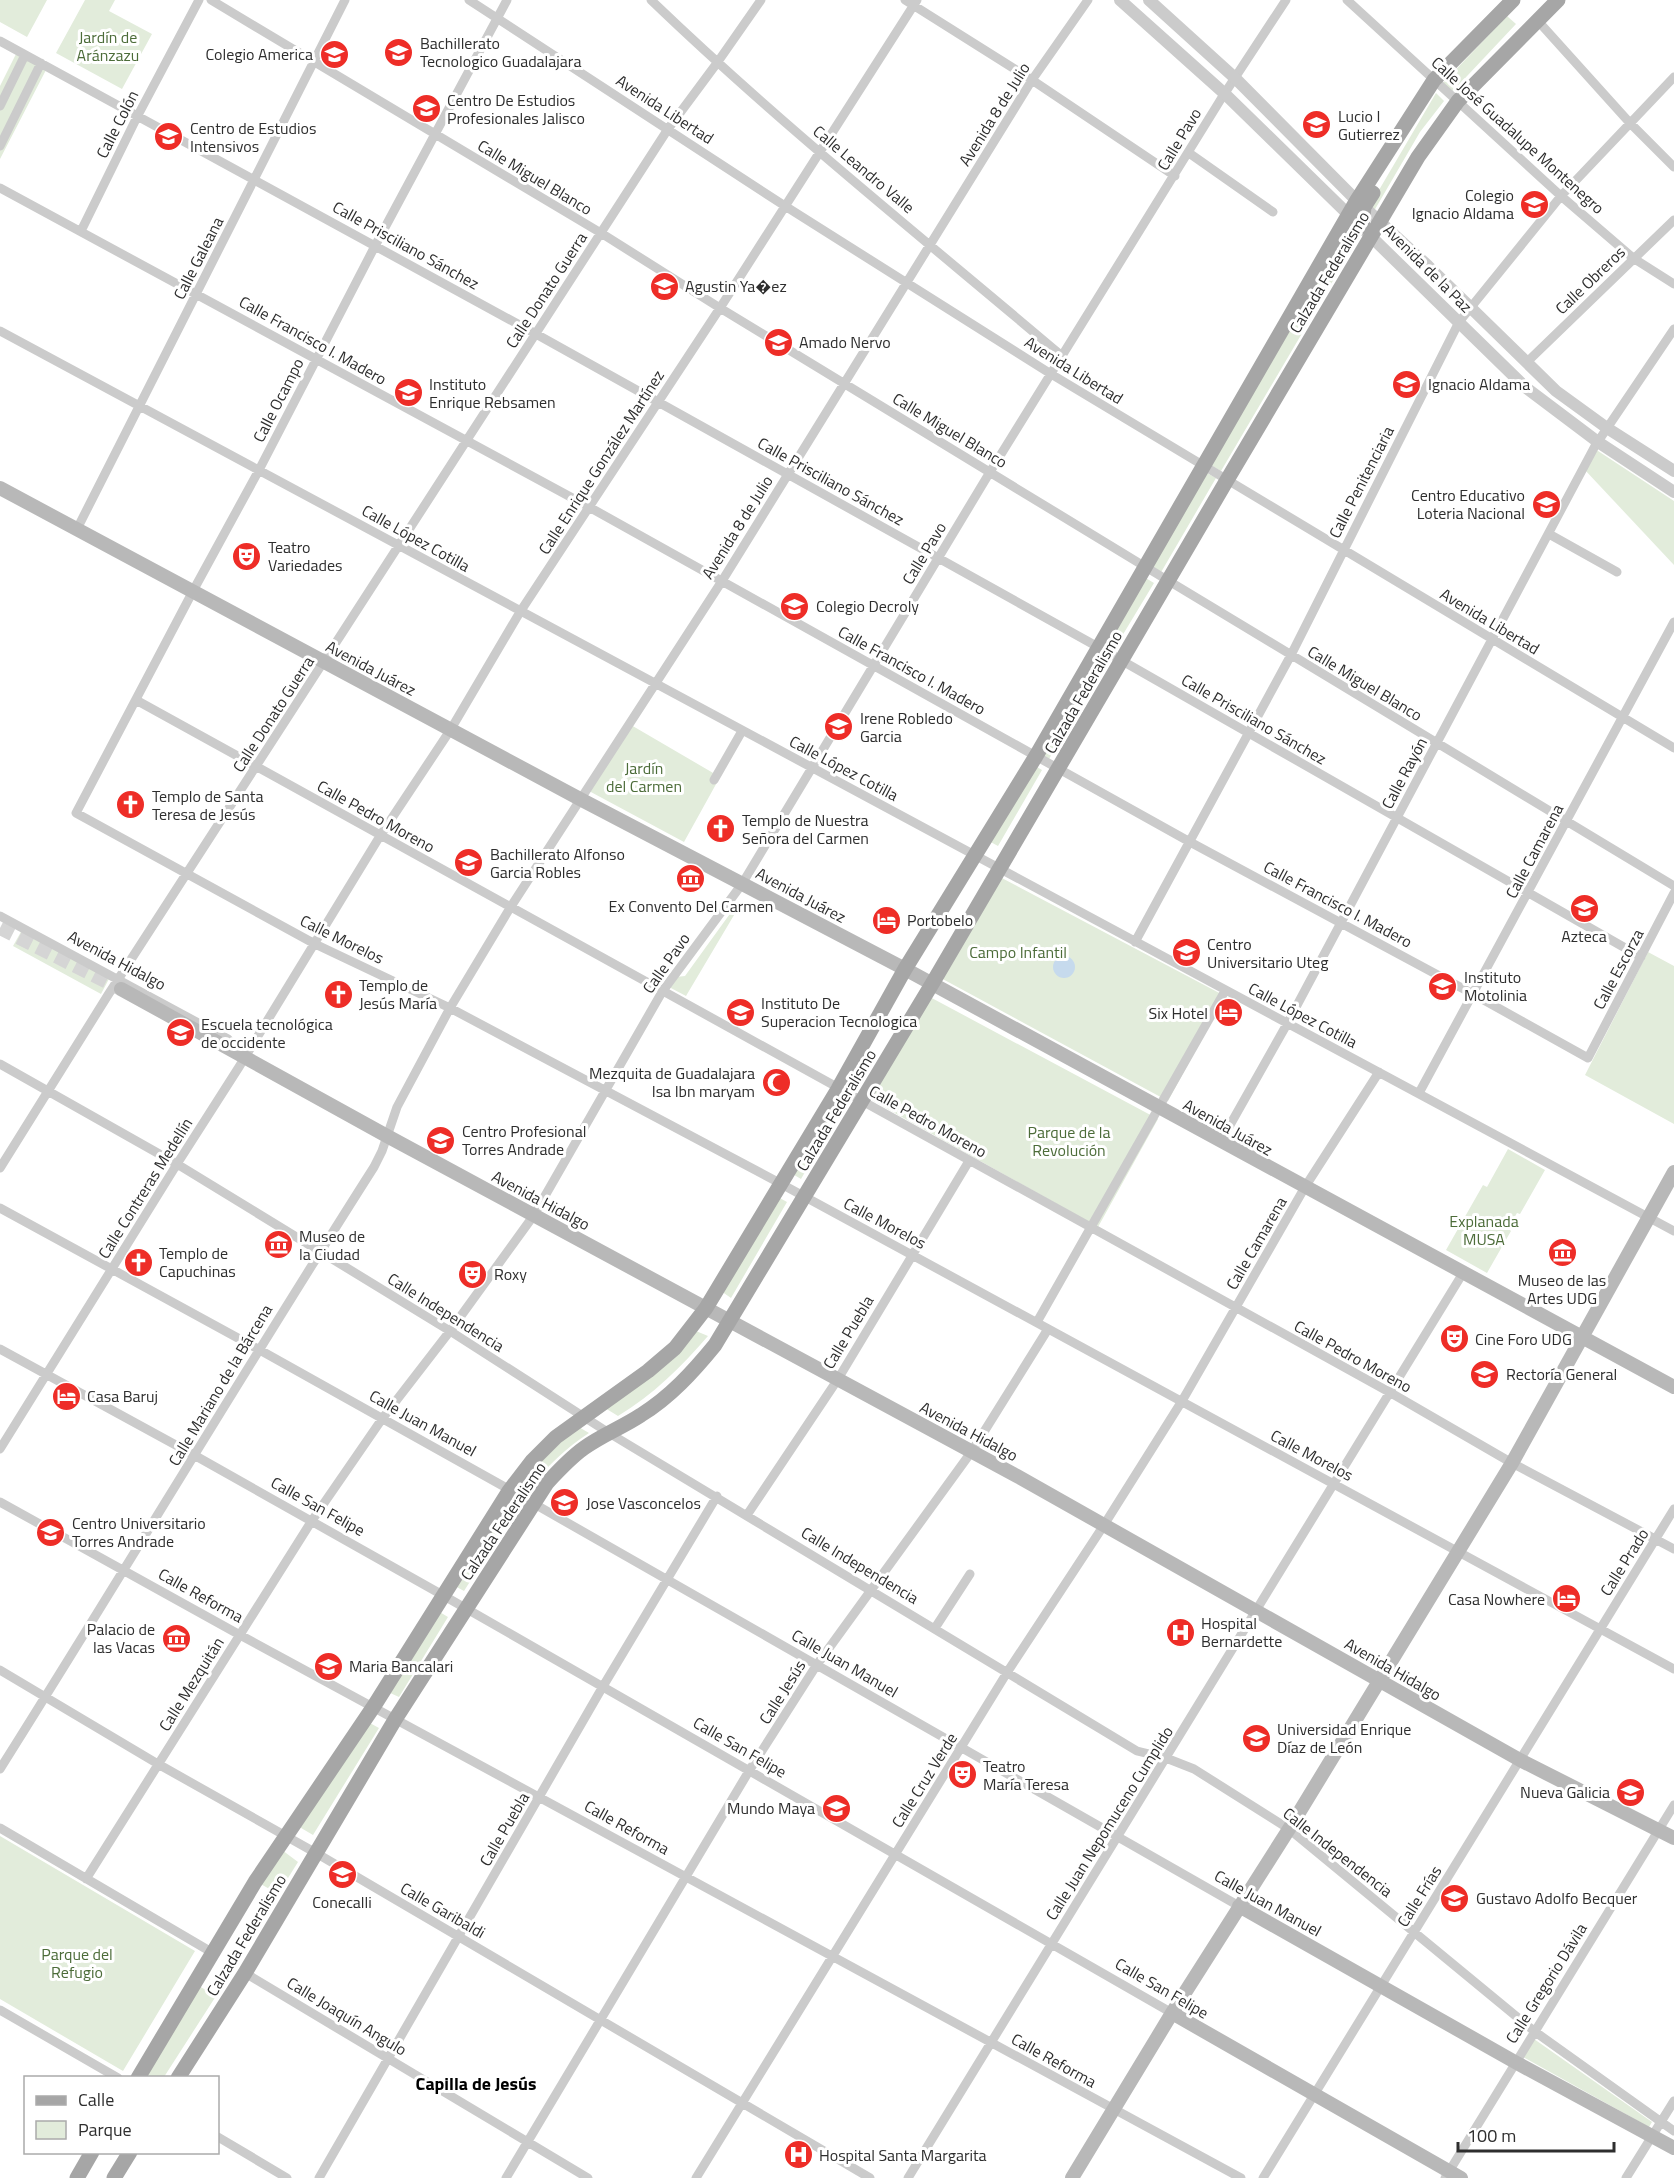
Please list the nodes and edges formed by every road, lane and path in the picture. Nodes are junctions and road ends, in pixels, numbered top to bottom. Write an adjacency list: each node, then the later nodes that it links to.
1 (199, 0): 30 (street, Calle Colón)
2 (211, 0): 20 (street, Calle Miguel Blanco)
3 (345, 0): 20 (street, Calle Galeana)
4 (469, 0): 16 (street, Avenida Libertad)
5 (507, 0): 16 (street, Calle Ocampo)
6 (651, 0): 22 (street, Calle Leandro Valle)
7 (761, 0): 22 (street, Calle Donato Guerra)
8 (1088, 0): 25 (street, Avenida 8 de Julio)
9 (1120, 0): 27 (street, Avenida de la Paz)
10 (1149, 0): 24 (street, Avenida de la Paz)
11 (1286, 0): 24 (street, Calle Pavo)
12 (1347, 0): 26 (street, Calle José Guadalupe Montenegro)
13 (1513, 0): 26 (main road, Calzada Federalismo)
14 (1558, 0): 17 (main road, Calzada Federalismo)
15 (912, 2): 25 (street); 35 (street, Calle Enrique González Martínez)
16 (498, 18): 32 (street, Avenida Libertad); 33 (street, Calle Ocampo)
17 (1538, 21): 28 (main road, Calzada Federalismo); 31 (street)
18 (0, 41): 19 (street, Calle Prisciliano Sánchez)
19 (25, 55): 21 (street, Calle Prisciliano Sánchez); 29 (street)
20 (314, 61): 33 (street, Calle Miguel Blanco); 39 (street, Calle Galeana)
21 (40, 63): 30 (street, Calle Prisciliano Sánchez); 34 (street)
22 (717, 63): 32 (street, Calle Donato Guerra); 35 (street, Calle Leandro Valle)
23 (1674, 77): 31 (street, Calle Penitenciaria)
24 (1234, 78): 27 (street, Calle Pavo); 42 (street, Avenida de la Paz)
25 (1032, 80): 38 (street); 51 (street, Avenida 8 de Julio)
26 (1431, 84): 28 (street, Calle José Guadalupe Montenegro); 42 (main road, Calzada Federalismo)
27 (1225, 94): 36 (street, Calle Pavo); 45 (street, Avenida de la Paz)
28 (1458, 101): 41 (street, Calle José Guadalupe Montenegro); 47 (main road, Calzada Federalismo)
29 (0, 106)
30 (137, 117): 39 (street, Calle Prisciliano Sánchez); 48 (street, Calle Colón)
31 (1629, 122): 37 (street); 41 (street, Calle Penitenciaria)
32 (668, 129): 43 (street, Avenida Libertad); 50 (street, Calle Donato Guerra)
33 (435, 135): 50 (street, Calle Miguel Blanco); 52 (street, Calle Ocampo)
34 (0, 146)
35 (819, 152): 43 (street, Calle Enrique González Martínez); 51 (street, Calle Leandro Valle)
36 (1189, 153): 38 (street, Calle Pavo); 44 (street)
37 (1674, 167)
38 (1175, 176): 63 (street, Calle Pavo)
39 (254, 180): 52 (street, Calle Prisciliano Sánchez); 56 (street, Calle Galeana)
40 (0, 188): 48 (street, Calle Francisco I. Madero)
41 (1562, 196): 53 (street, Calle José Guadalupe Montenegro); 57 (street, Calle Penitenciaria)
42 (1361, 204): 45 (main road, Calzada Federalismo); 47 (street, Avenida de la Paz); 49 (main road)
43 (785, 206): 54 (street, Avenida Libertad); 58 (street, Calle Enrique González Martínez)
44 (1273, 212)
45 (1349, 214): 49 (street, Avenida de la Paz); 73 (main road, Calzada Federalismo)
46 (1674, 220): 53 (street, Calle Obreros)
47 (1380, 221): 49 (main road, Calzada Federalismo); 57 (street, Avenida de la Paz)
48 (81, 231): 56 (street, Calle Francisco I. Madero)
49 (1367, 231): 59 (street, Avenida de la Paz); 78 (main road, Calzada Federalismo)
50 (601, 233): 58 (street, Calle Miguel Blanco); 62 (street, Calle Donato Guerra)
51 (931, 245): 54 (street, Avenida 8 de Julio); 63 (street, Calle Leandro Valle)
52 (375, 246): 62 (street, Calle Prisciliano Sánchez); 64 (street, Calle Ocampo)
53 (1633, 258): 55 (street, Calle José Guadalupe Montenegro); 65 (street, Calle Obreros)
54 (907, 282): 66 (street, Avenida Libertad); 67 (street, Avenida 8 de Julio)
55 (1674, 284)
56 (196, 293): 64 (street, Calle Francisco I. Madero); 69 (street, Calle Galeana)
57 (1470, 307): 59 (street, Calle Penitenciaria); 65 (street, Avenida de la Paz)
58 (720, 308): 67 (street, Calle Miguel Blanco); 68 (street, Calle Enrique González Martínez)
59 (1459, 322): 72 (street, Avenida de la Paz); 85 (street, Calle Penitenciaria)
60 (1674, 329): 70 (street, Calle Rayón)
61 (0, 331): 69 (street, Calle López Cotilla)
62 (536, 334): 68 (street, Calle Prisciliano Sánchez); 71 (street, Calle Donato Guerra)
63 (1062, 356): 66 (street, Calle Pavo)
64 (316, 359): 71 (street, Calle Francisco I. Madero); 74 (street, Calle Ocampo)
65 (1527, 362): 70 (street, Avenida de la Paz)
66 (1051, 374): 73 (street, Avenida Libertad); 76 (street, Calle Pavo)
67 (843, 383): 76 (street, Calle Miguel Blanco); 77 (street, Avenida 8 de Julio)
68 (658, 402): 77 (street, Calle Prisciliano Sánchez); 81 (street, Calle Enrique González Martínez)
69 (140, 405): 74 (street, Calle López Cotilla); 82 (street, Calle Galeana)
70 (1607, 428): 72 (street, Calle Rayón); 75 (street, Avenida de la Paz)
71 (467, 442): 81 (street, Calle Francisco I. Madero); 84 (street, Calle Donato Guerra)
72 (1598, 442): 80 (street, Avenida de la Paz); 83 (street, Calle Rayón)
73 (1204, 465): 78 (street, Avenida Libertad); 87 (main road, Calzada Federalismo)
74 (259, 470): 84 (street, Calle López Cotilla); 91 (street, Calle Ocampo)
75 (1674, 471)
76 (990, 472): 86 (street, Calle Pavo); 87 (street, Calle Miguel Blanco)
77 (787, 474): 86 (street, Calle Prisciliano Sánchez); 89 (street, Avenida 8 de Julio)
78 (1227, 480): 85 (street, Avenida Libertad); 90 (main road, Calzada Federalismo)
79 (0, 488): 82 (main road, Avenida Juárez)
80 (1674, 492)
81 (590, 507): 89 (street, Calle Francisco I. Madero); 92 (street, Calle Enrique González Martínez)
82 (77, 529): 91 (main road, Avenida Juárez)
83 (1549, 534): 88 (street); 94 (street, Calle Rayón)
84 (400, 545): 92 (street, Calle López Cotilla); 98 (street, Calle Donato Guerra)
85 (1343, 550): 94 (street, Avenida Libertad); 96 (street, Calle Penitenciaria)
86 (938, 558): 95 (street, Calle Prisciliano Sánchez); 99 (street, Calle Pavo)
87 (1146, 567): 90 (street, Calle Miguel Blanco); 95 (main road, Calzada Federalismo)
88 (1617, 572)
89 (722, 581): 99 (street, Calle Francisco I. Madero); 100 (street, Avenida 8 de Julio)
90 (1168, 581): 96 (street, Calle Miguel Blanco); 97 (main road, Calzada Federalismo)
91 (193, 591): 98 (main road, Avenida Juárez); 101 (street, Calle Ocampo)
92 (520, 612): 100 (street, Calle López Cotilla); 103 (street, Calle Enrique González Martínez)
93 (1674, 622): 102 (street, Calle Camarena)
94 (1493, 640): 102 (street, Avenida Libertad); 106 (street, Calle Rayón)
95 (1098, 647): 97 (street, Calle Prisciliano Sánchez); 108 (main road, Calzada Federalismo)
96 (1291, 655): 105 (street, Calle Penitenciaria); 106 (street, Calle Miguel Blanco)
97 (1121, 660): 105 (street, Calle Prisciliano Sánchez); 111 (main road, Calzada Federalismo)
98 (325, 662): 103 (main road, Avenida Juárez); 109 (street, Calle Donato Guerra)
99 (873, 665): 108 (street, Calle Francisco I. Madero); 110 (street, Calle Pavo)
100 (655, 685): 104 (street, Calle López Cotilla); 113 (street, Avenida 8 de Julio)
101 (136, 700): 109 (street, Calle Pedro Moreno); 114 (street, Calle Ocampo)
102 (1622, 717): 107 (street, Avenida Libertad); 116 (street, Calle Camarena)
103 (451, 729): 113 (main road, Avenida Juárez); 117 (street, Calle Enrique González Martínez)
104 (742, 731): 110 (street, Calle López Cotilla); 112 (street)
105 (1249, 734): 115 (street, Calle Prisciliano Sánchez); 118 (street, Calle Penitenciaria)
106 (1437, 744): 115 (street, Calle Rayón); 116 (street, Calle Miguel Blanco)
107 (1674, 748)
108 (1036, 756): 111 (street, Calle Francisco I. Madero); 119 (main road, Calzada Federalismo)
109 (257, 767): 117 (street, Calle Pedro Moreno); 121 (street, Calle Donato Guerra)
110 (812, 768): 119 (street, Calle López Cotilla); 122 (street, Calle Pavo)
111 (1059, 769): 118 (street, Calle Francisco I. Madero); 120 (main road, Calzada Federalismo)
112 (714, 780)
113 (580, 799): 122 (main road, Avenida Juárez); 126 (street, Avenida 8 de Julio)
114 (76, 813): 121 (street, Calle Morelos)
115 (1397, 818): 125 (street, Calle Prisciliano Sánchez); 128 (street, Calle Rayón)
116 (1567, 820): 123 (street, Calle Miguel Blanco); 125 (street, Calle Camarena)
117 (380, 836): 126 (street, Calle Pedro Moreno); 130 (street, Calle Enrique González Martínez)
118 (1191, 842): 128 (street, Calle Francisco I. Madero); 129 (street, Calle Penitenciaria)
119 (975, 856): 120 (street, Calle López Cotilla); 132 (main road, Calzada Federalismo)
120 (1000, 869): 129 (street, Calle López Cotilla); 134 (main road, Calzada Federalismo)
121 (187, 873): 130 (street, Calle Morelos); 133 (street, Calle Donato Guerra)
122 (742, 884): 132 (main road, Avenida Juárez); 136 (street, Calle Pavo)
123 (1674, 886)
124 (1674, 893): 131 (street, Calle Escorza)
125 (1528, 894): 131 (street, Calle Prisciliano Sánchez); 137 (street, Calle Camarena)
126 (510, 908): 136 (street, Calle Pedro Moreno); 138 (street, Avenida 8 de Julio)
127 (0, 916): 133 (street, Avenida Hidalgo)
128 (1341, 922): 137 (street, Calle Francisco I. Madero); 139 (street, Calle Rayón)
129 (1135, 942): 135 (street, Calle López Cotilla)
130 (315, 944): 138 (street, Calle Morelos); 140 (street, Calle Contreras Medellín)
131 (1641, 957): 141 (street, Calle Escorza)
132 (905, 969): 134 (main road, Avenida Juárez); 144 (main road, Calzada Federalismo)
133 (120, 984): 140 (main road, Avenida Hidalgo); 146 (street, Calle Donato Guerra)
134 (932, 984): 148 (main road, Calzada Federalismo); 149 (main road, Avenida Juárez)
135 (1225, 991): 139 (street, Calle López Cotilla); 149 (street)
136 (662, 992): 144 (street, Calle Pedro Moreno); 145 (street, Calle Pavo)
137 (1473, 994): 141 (street, Calle Francisco I. Madero); 147 (street, Calle Camarena)
138 (450, 1008): 145 (street, Calle Morelos); 150 (street, Calle Mariano de la Bárcena)
139 (1287, 1024): 143 (street, Calle López Cotilla); 151 (street, Calle Rayón)
140 (245, 1058): 150 (main road, Avenida Hidalgo); 153 (street, Calle Contreras Medellín)
141 (1588, 1058)
142 (0, 1064): 146 (street, Calle Independencia)
143 (1379, 1072): 147 (street, Calle López Cotilla); 157 (street, Calle Camarena)
144 (838, 1089): 148 (street, Calle Pedro Moreno); 156 (main road, Calzada Federalismo)
145 (605, 1090): 156 (street, Calle Morelos); 160 (street, Calle Pavo)
146 (49, 1092): 153 (street, Calle Independencia); 154 (street, Calle Donato Guerra)
147 (1419, 1094): 161 (street, Calle López Cotilla)
148 (862, 1102): 152 (street, Calle Pedro Moreno); 158 (main road, Calzada Federalismo)
149 (1159, 1108): 151 (main road, Avenida Juárez); 162 (street)
150 (387, 1136): 160 (main road, Avenida Hidalgo); 164 (street, Calle Mariano de la Bárcena)
151 (1221, 1141): 157 (main road, Avenida Juárez)
152 (969, 1161): 162 (street, Calle Pedro Moreno); 165 (street, Calle Puebla)
153 (177, 1164): 164 (street, Calle Independencia); 166 (street, Calle Contreras Medellín)
154 (0, 1168)
155 (1674, 1172): 161 (main road)
156 (780, 1183): 158 (street, Calle Morelos); 168 (main road, Calzada Federalismo)
157 (1305, 1187): 167 (main road, Avenida Juárez); 169 (street, Calle Camarena)
158 (805, 1197): 165 (street, Calle Morelos); 170 (main road, Calzada Federalismo)
159 (0, 1208): 166 (street, Calle Juan Manuel)
160 (534, 1215): 168 (main road, Avenida Hidalgo); 173 (street, Calle Mezquitán)
161 (1648, 1217): 163 (street, Calle López Cotilla); 174 (main road)
162 (1091, 1228): 169 (street, Calle Pedro Moreno); 171 (street)
163 (1674, 1231)
164 (320, 1252): 173 (street, Calle Independencia); 176 (street, Calle Mariano de la Bárcena)
165 (913, 1255): 171 (street, Calle Morelos); 178 (street, Calle Puebla)
166 (112, 1270): 176 (street, Calle Juan Manuel); 177 (street, Calle Contreras Medellín)
167 (1463, 1273): 174 (main road, Avenida Juárez); 180 (street)
168 (706, 1308): 170 (main road, Avenida Hidalgo); 182 (main road, Calzada Federalismo)
169 (1236, 1308): 180 (street, Calle Pedro Moreno); 181 (street, Calle Camarena)
170 (731, 1321): 178 (main road, Avenida Hidalgo); 184 (main road, Calzada Federalismo)
171 (1037, 1322): 172 (street, Calle Morelos)
172 (1048, 1329): 181 (street, Calle Morelos); 186 (street, Calle Jesús)
173 (450, 1331): 182 (street, Calle Independencia); 183 (street, Calle Mezquitán)
174 (1583, 1338): 179 (main road, Avenida Juárez); 188 (main road)
175 (0, 1349): 177 (street, Calle San Felipe)
176 (258, 1349): 183 (street, Calle Juan Manuel); 187 (street, Calle Mariano de la Bárcena)
177 (46, 1374): 185 (street, Calle Contreras Medellín); 187 (street, Calle San Felipe)
178 (838, 1379): 186 (main road, Avenida Hidalgo); 195 (street, Calle Puebla)
179 (1674, 1388)
180 (1391, 1394): 188 (street, Calle Pedro Moreno); 189 (street)
181 (1182, 1401): 189 (street, Calle Morelos); 197 (street, Calle Cruz Verde)
182 (584, 1416): 184 (street, Calle Independencia); 190 (main road, Calzada Federalismo)
183 (382, 1419): 190 (street, Calle Juan Manuel); 196 (street, Calle Mezquitán)
184 (609, 1433): 191 (street, Calle Independencia); 193 (main road, Calzada Federalismo)
185 (0, 1449)
186 (972, 1451): 197 (main road, Avenida Hidalgo); 204 (street, Calle Jesús)
187 (194, 1455): 196 (street, Calle San Felipe); 201 (street, Calle Mariano de la Bárcena)
188 (1512, 1463): 198 (street, Calle Pedro Moreno); 200 (main road)
189 (1335, 1484): 200 (street, Calle Morelos); 207 (street, Calle Juan Nepomuceno Cumplido)
190 (509, 1491): 193 (street, Calle Juan Manuel); 205 (main road, Calzada Federalismo)
191 (717, 1496): 195 (street, Calle Independencia); 203 (street, Calle Puebla)
192 (0, 1502): 201 (street, Calle Reforma)
193 (532, 1504): 203 (street, Calle Juan Manuel); 206 (main road, Calzada Federalismo)
194 (1674, 1509): 198 (street, Calle Prado)
195 (747, 1515): 204 (street, Calle Independencia)
196 (311, 1522): 205 (street, Calle San Felipe); 210 (street, Calle Mezquitán)
197 (1104, 1525): 207 (main road, Avenida Hidalgo); 214 (street, Calle Cruz Verde)
198 (1655, 1539): 199 (street, Calle Pedro Moreno); 209 (street, Calle Prado)
199 (1674, 1549)
200 (1458, 1551): 209 (street, Calle Morelos); 215 (main road)
201 (124, 1570): 210 (street, Calle Reforma); 217 (street, Calle Mariano de la Bárcena)
202 (970, 1574): 208 (street)
203 (667, 1581): 211 (street, Calle Juan Manuel); 216 (street, Calle Puebla)
204 (870, 1589): 208 (street, Calle Independencia); 211 (street, Calle Jesús)
205 (443, 1596): 206 (street, Calle San Felipe); 218 (main road, Calzada Federalismo)
206 (465, 1610): 216 (street, Calle San Felipe); 219 (main road, Calzada Federalismo)
207 (1257, 1610): 215 (main road, Avenida Hidalgo); 221 (street, Calle Juan Nepomuceno Cumplido)
208 (935, 1628): 214 (street, Calle Independencia)
209 (1600, 1630): 212 (street, Calle Morelos); 222 (street, Calle Frías)
210 (240, 1635): 218 (street, Calle Reforma); 223 (street, Calle Mezquitán)
211 (816, 1666): 220 (street, Calle Juan Manuel); 225 (street, Calle Jesús)
212 (1674, 1669)
213 (0, 1670): 217 (street, Calle Garibaldi)
214 (1008, 1671): 220 (street, Calle Cruz Verde); 221 (street, Calle Independencia)
215 (1378, 1680): 222 (main road, Avenida Hidalgo); 229 (main road)
216 (602, 1688): 225 (street, Calle San Felipe); 226 (street, Calle Puebla)
217 (46, 1696): 223 (street, Calle Garibaldi); 224 (street, Calle Mariano de la Bárcena)
218 (374, 1706): 219 (street, Calle Reforma); 231 (main road, Calzada Federalismo)
219 (396, 1719): 226 (street, Calle Reforma); 234 (main road, Calzada Federalismo)
220 (962, 1749): 232 (street, Calle Juan Manuel); 235 (street, Calle Cruz Verde)
221 (1166, 1758): 229 (street, Calle Independencia); 232 (street, Calle Juan Nepomuceno Cumplido)
222 (1520, 1760): 230 (main road, Avenida Hidalgo); 239 (street, Calle Frías)
223 (158, 1764): 231 (street, Calle Garibaldi); 237 (street, Calle Mezquitán)
224 (0, 1769)
225 (749, 1772): 235 (street, Calle San Felipe); 236 (street, Calle Jesús)
226 (540, 1797): 236 (street, Calle Reforma); 240 (street, Calle Puebla)
227 (1674, 1805): 230 (street, Calle Gregorio Dávila)
228 (0, 1828): 237 (street)
229 (1289, 1829): 238 (main road); 239 (street, Calle Independencia)
230 (1658, 1829): 233 (main road, Avenida Hidalgo); 250 (street, Calle Gregorio Dávila)
231 (285, 1836): 234 (street, Calle Garibaldi); 242 (main road, Calzada Federalismo)
232 (1117, 1837): 238 (street, Calle Juan Manuel); 241 (street, Calle Juan Nepomuceno Cumplido)
233 (1674, 1838)
234 (316, 1853): 240 (street, Calle Garibaldi); 244 (main road, Calzada Federalismo)
235 (895, 1855): 241 (street, Calle San Felipe); 243 (street, Calle Cruz Verde)
236 (688, 1877): 243 (street, Calle Reforma); 248 (street, Calle Jesús)
237 (86, 1879): 242 (street)
238 (1239, 1906): 245 (main road, Calle Juan Manuel); 247 (main road)
239 (1414, 1932): 245 (street, Calle Frías); 250 (street, Calle Independencia)
240 (459, 1937): 248 (street, Calle Garibaldi); 252 (street, Calle Puebla)
241 (1052, 1944): 247 (street, Calle San Felipe); 251 (street, Calle Juan Nepomuceno Cumplido)
242 (213, 1953): 255 (main road, Calzada Federalismo)
243 (833, 1956): 251 (street, Calle Reforma); 259 (street, Calle Cruz Verde)
244 (244, 1973): 252 (street, Calle Joaquín Angulo); 256 (main road, Calzada Federalismo)
245 (1382, 1986): 253 (main road, Calle Juan Manuel); 257 (street, Calle Frías)
246 (3, 2012): 249 (street); 254 (street)
247 (1172, 2013): 257 (main road, Calle San Felipe); 260 (main road)
248 (602, 2021): 259 (street, Calle Garibaldi); 265 (street, Calle Jesús)
249 (0, 2023)
250 (1534, 2031): 253 (street, Calle Gregorio Dávila); 261 (street, Calle Independencia)
251 (991, 2042): 260 (street, Calle Reforma); 278 (street, Calle Juan Nepomuceno Cumplido)
252 (388, 2058): 265 (street, Calle Joaquín Angulo); 273 (street, Calle Puebla)
253 (1515, 2062): 263 (main road, Calle Juan Manuel); 269 (street, Calle Gregorio Dávila)
254 (115, 2076)
255 (139, 2076)
256 (179, 2076)
257 (1315, 2094): 269 (main road, Calle San Felipe); 281 (street, Calle Frías)
258 (1674, 2101): 261 (street)
259 (741, 2103): 276 (street, Calle Cruz Verde); 277 (street, Calle Garibaldi)
260 (1114, 2109): 279 (main road); 280 (street, Calle Reforma)
261 (1660, 2123): 262 (street, Calle Independencia); 263 (street)
262 (1674, 2131)
263 (1652, 2136): 266 (main road, Calle Juan Manuel); 282 (street)
264 (219, 2138): 272 (street)
265 (528, 2142): 274 (street, Calle Jesús); 275 (street, Calle Joaquín Angulo)
266 (1674, 2148)
267 (91, 2154): 270 (main road)
268 (129, 2154): 271 (main road)
269 (1452, 2176)
270 (77, 2178)
271 (114, 2178)
272 (287, 2178)
273 (319, 2178)
274 (506, 2178)
275 (588, 2178)
276 (696, 2178)
277 (870, 2178)
278 (908, 2178)
279 (1071, 2178)
280 (1241, 2178)
281 (1263, 2178)
282 (1626, 2178)

